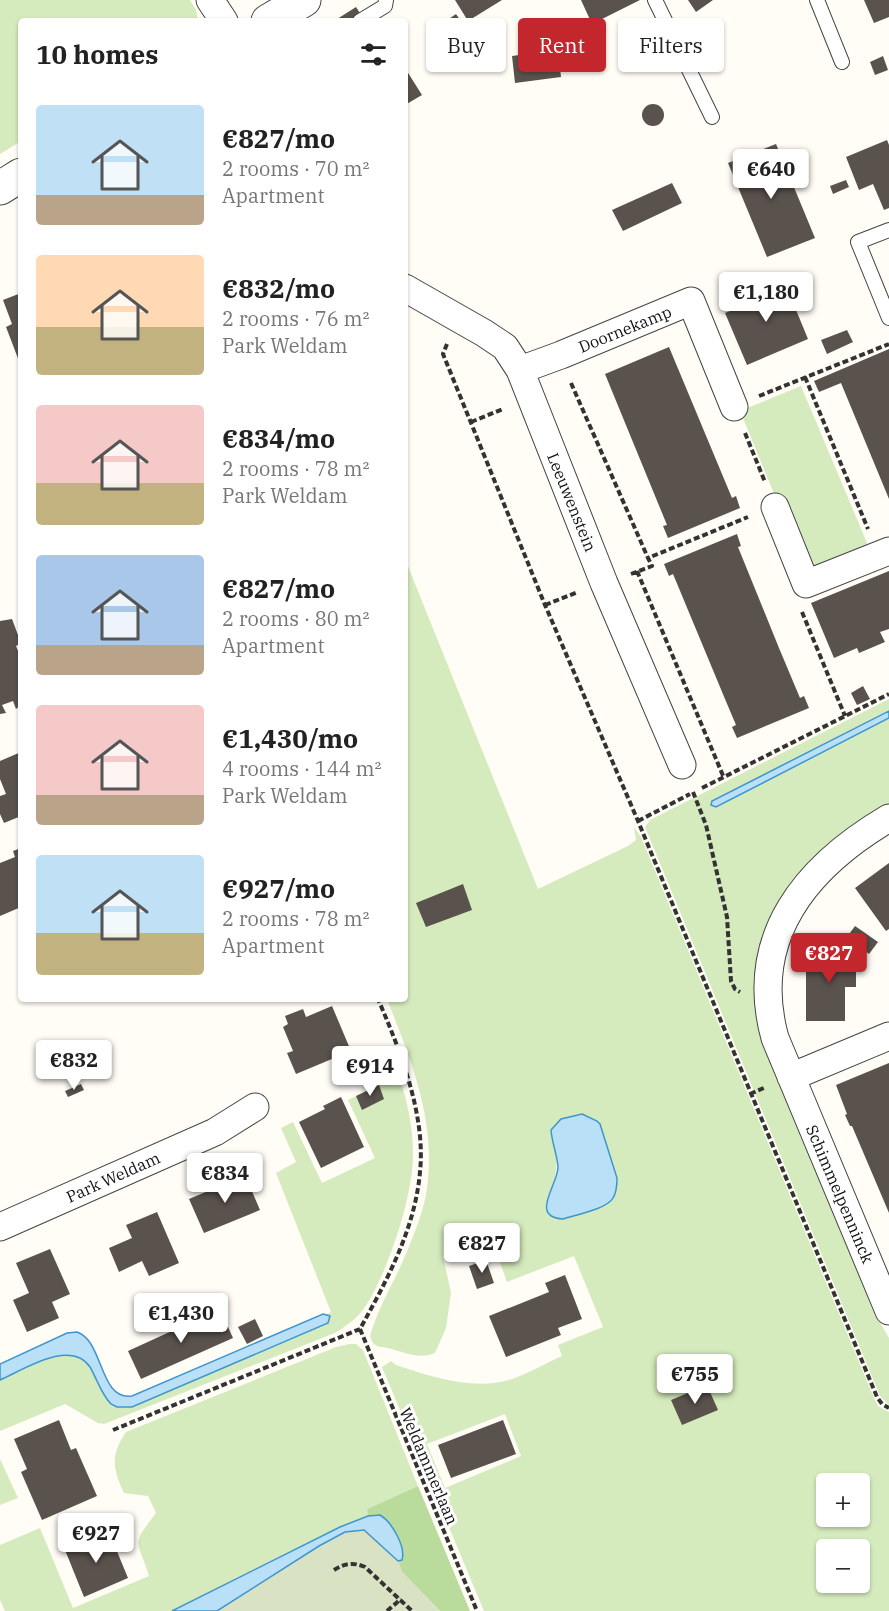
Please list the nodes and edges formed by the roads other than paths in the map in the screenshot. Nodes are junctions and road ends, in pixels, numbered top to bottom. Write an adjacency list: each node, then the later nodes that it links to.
1 (210, 0): 6 (street)
2 (304, 0): 7 (street)
3 (386, 0): 8 (lane)
4 (655, 0): 10 (lane)
5 (817, 0): 9 (lane)
6 (222, 18)
7 (273, 18)
8 (365, 18)
9 (842, 62)
10 (712, 117)
11 (18, 177): 12 (street)
12 (0, 188)
13 (889, 230): 15 (lane)
14 (408, 290): 16 (street, Leeuwenstein)
15 (889, 318)
16 (520, 370): 17 (street, Doornekamp); 20 (street, Leeuwenstein)
17 (734, 407)
18 (775, 507): 19 (street)
19 (884, 553)
20 (682, 765)
21 (889, 818): 23 (street, Schimmelpenninck)
22 (889, 1036): 23 (street)
23 (791, 1077): 26 (street, Schimmelpenninck)
24 (255, 1107): 25 (street, Park Weldam)
25 (0, 1227)
26 (889, 1311)

